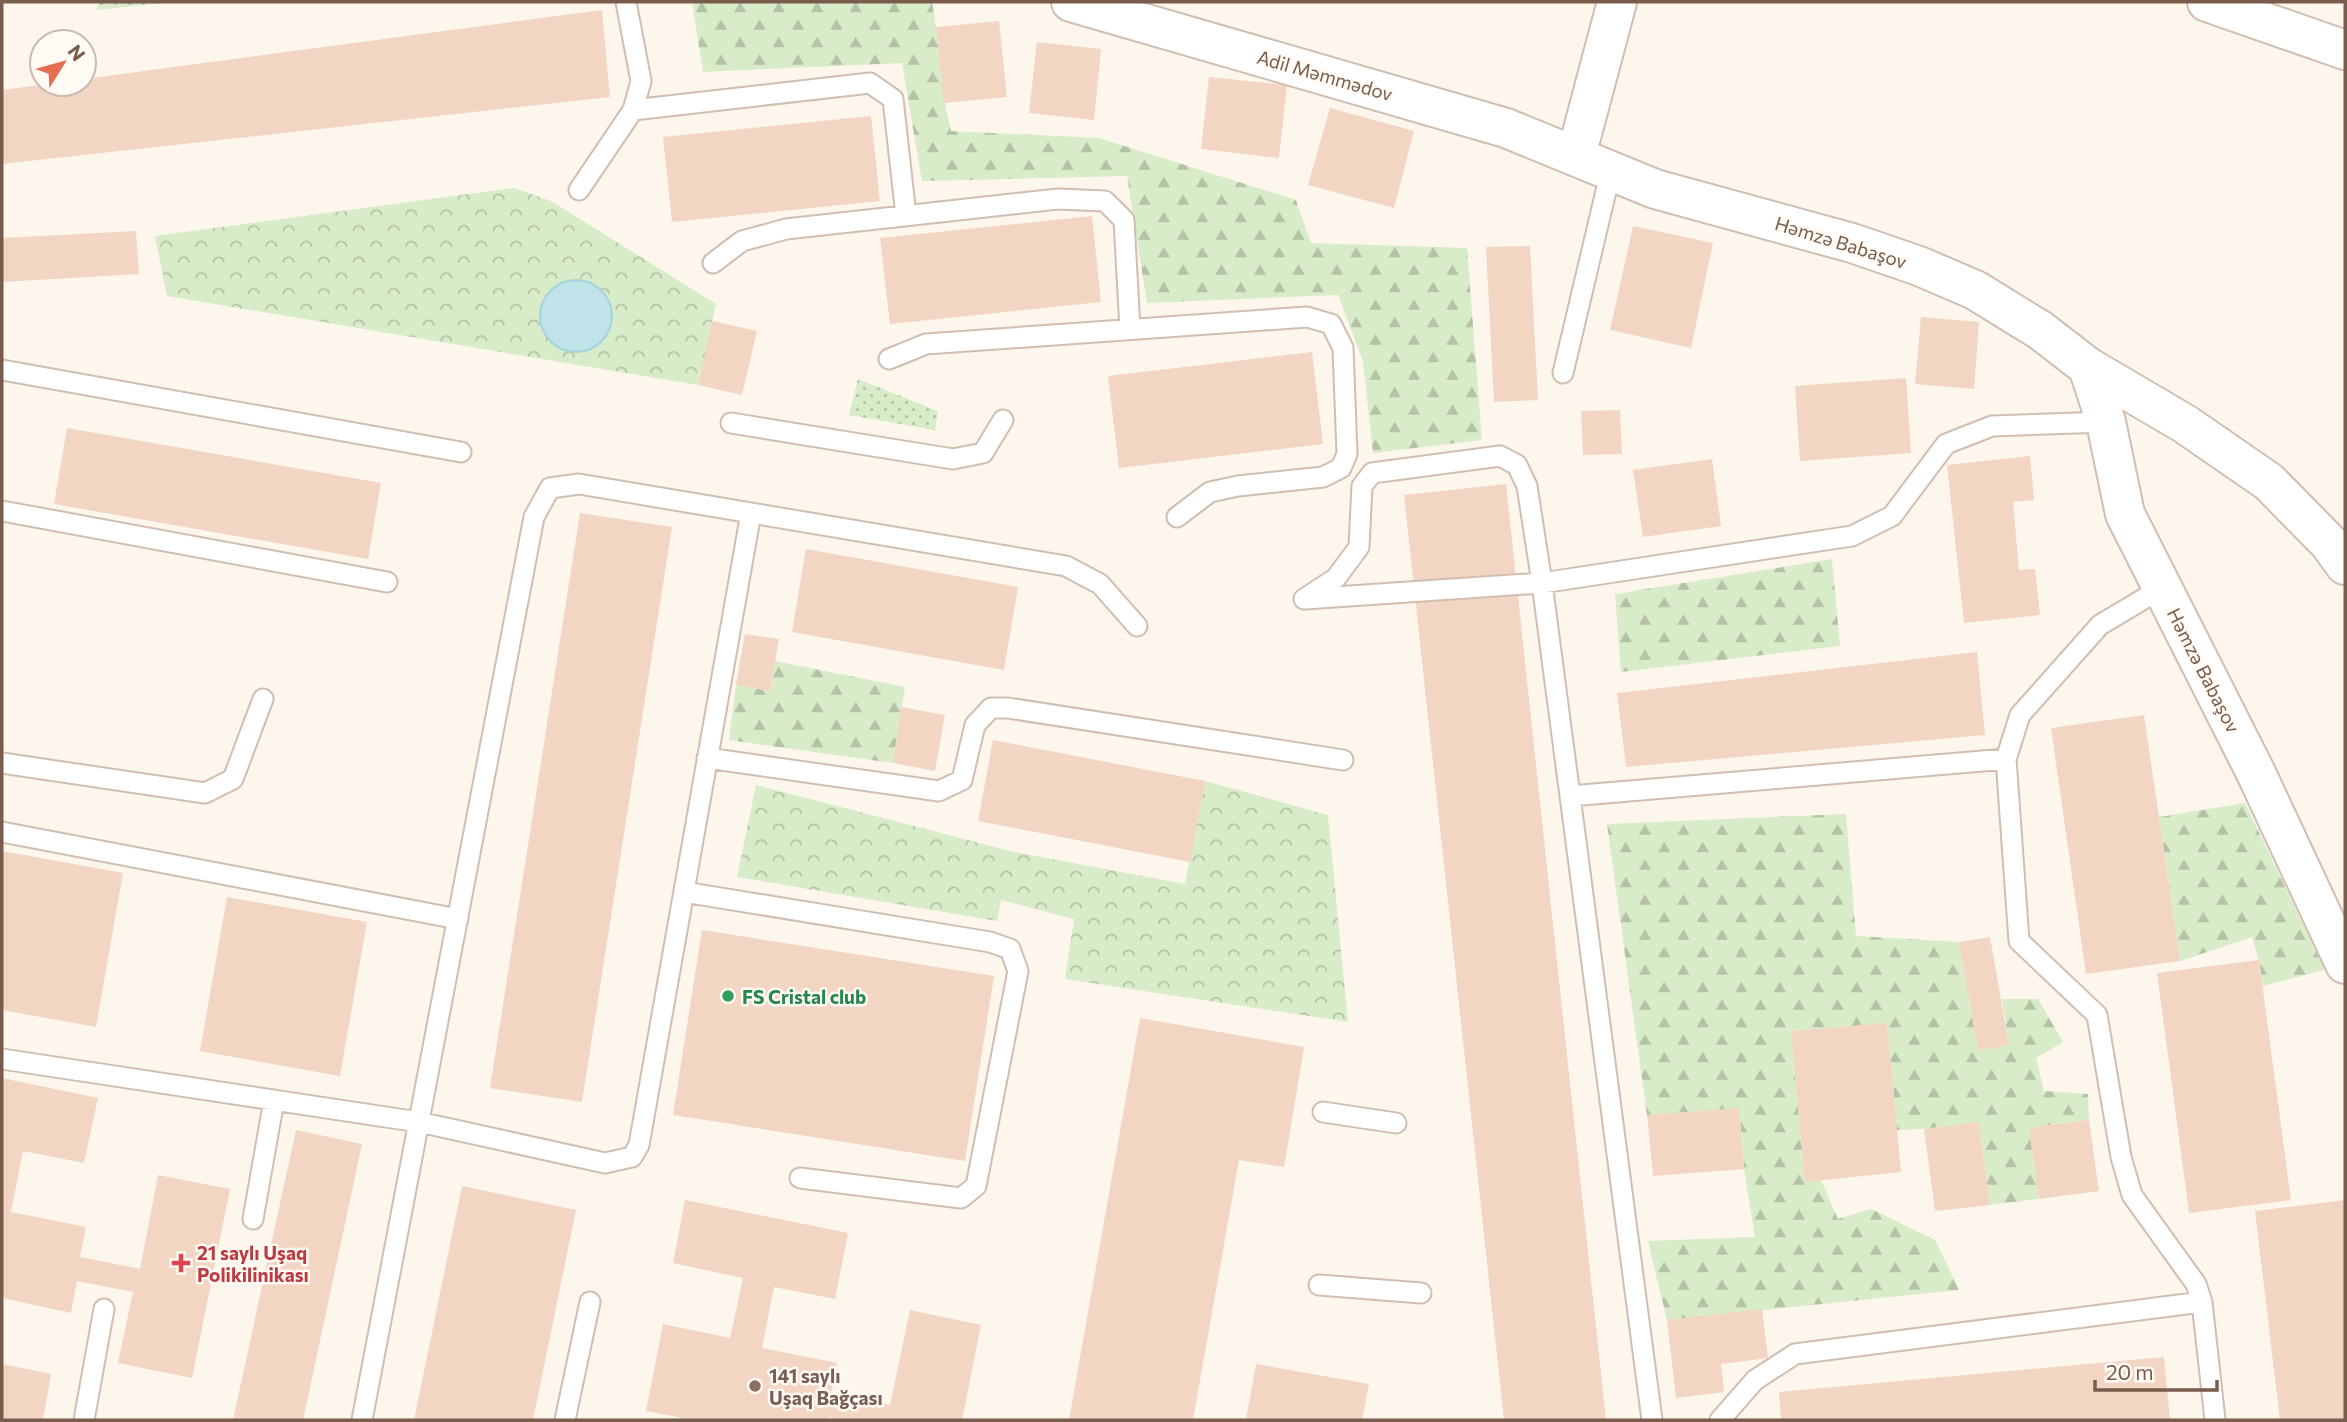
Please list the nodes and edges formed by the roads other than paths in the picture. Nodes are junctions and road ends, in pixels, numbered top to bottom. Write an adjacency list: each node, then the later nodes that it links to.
1 (626, 2): 6 (lane)
2 (1071, 2): 7 (street, Adil Məmmədov)
3 (1617, 2): 7 (street)
4 (2207, 2): 5 (street)
5 (2344, 48)
6 (633, 110): 9 (lane); 10 (lane)
7 (1576, 156): 8 (street, Həmzə Babaşov)
8 (1611, 170): 14 (street, Həmzə Babaşov); 16 (lane)
9 (579, 190)
10 (906, 216): 11 (lane); 12 (lane)
11 (713, 263)
12 (1130, 329): 13 (lane); 23 (lane)
13 (889, 359)
14 (2088, 367): 18 (street, Həmzə Babaşov); 24 (street, Həmzə Babaşov)
15 (2, 370): 20 (lane)
16 (1563, 373)
17 (1003, 420): 19 (lane)
18 (2105, 422): 26 (lane); 27 (street, Həmzə Babaşov)
19 (731, 423)
20 (461, 452)
21 (2, 511): 25 (lane)
22 (751, 513): 28 (lane); 30 (lane); 37 (lane)
23 (1177, 517)
24 (2340, 547)
25 (387, 582)
26 (1542, 583): 26 (lane); 34 (lane)
27 (2162, 588): 31 (lane); 38 (street, Həmzə Babaşov)
28 (1137, 626)
29 (263, 699): 33 (lane)
30 (707, 758): 32 (lane); 36 (lane)
31 (2007, 759): 34 (lane); 49 (lane)
32 (1343, 760)
33 (2, 763)
34 (1570, 796): 54 (lane)
35 (2, 832): 37 (lane)
36 (684, 892): 42 (lane); 44 (lane)
37 (458, 919): 42 (lane)
38 (2345, 964)
39 (2, 1059): 40 (lane)
40 (274, 1100): 42 (lane); 45 (lane)
41 (1323, 1111): 43 (lane)
42 (419, 1122): 52 (lane)
43 (1396, 1123)
44 (800, 1178)
45 (253, 1219)
46 (1319, 1285): 47 (lane)
47 (1421, 1293)
48 (590, 1302): 53 (lane)
49 (2202, 1303): 55 (lane); 56 (lane)
50 (104, 1310): 51 (lane)
51 (84, 1420)
52 (362, 1420)
53 (565, 1420)
54 (1652, 1420)
55 (1720, 1420)
56 (2215, 1420)

